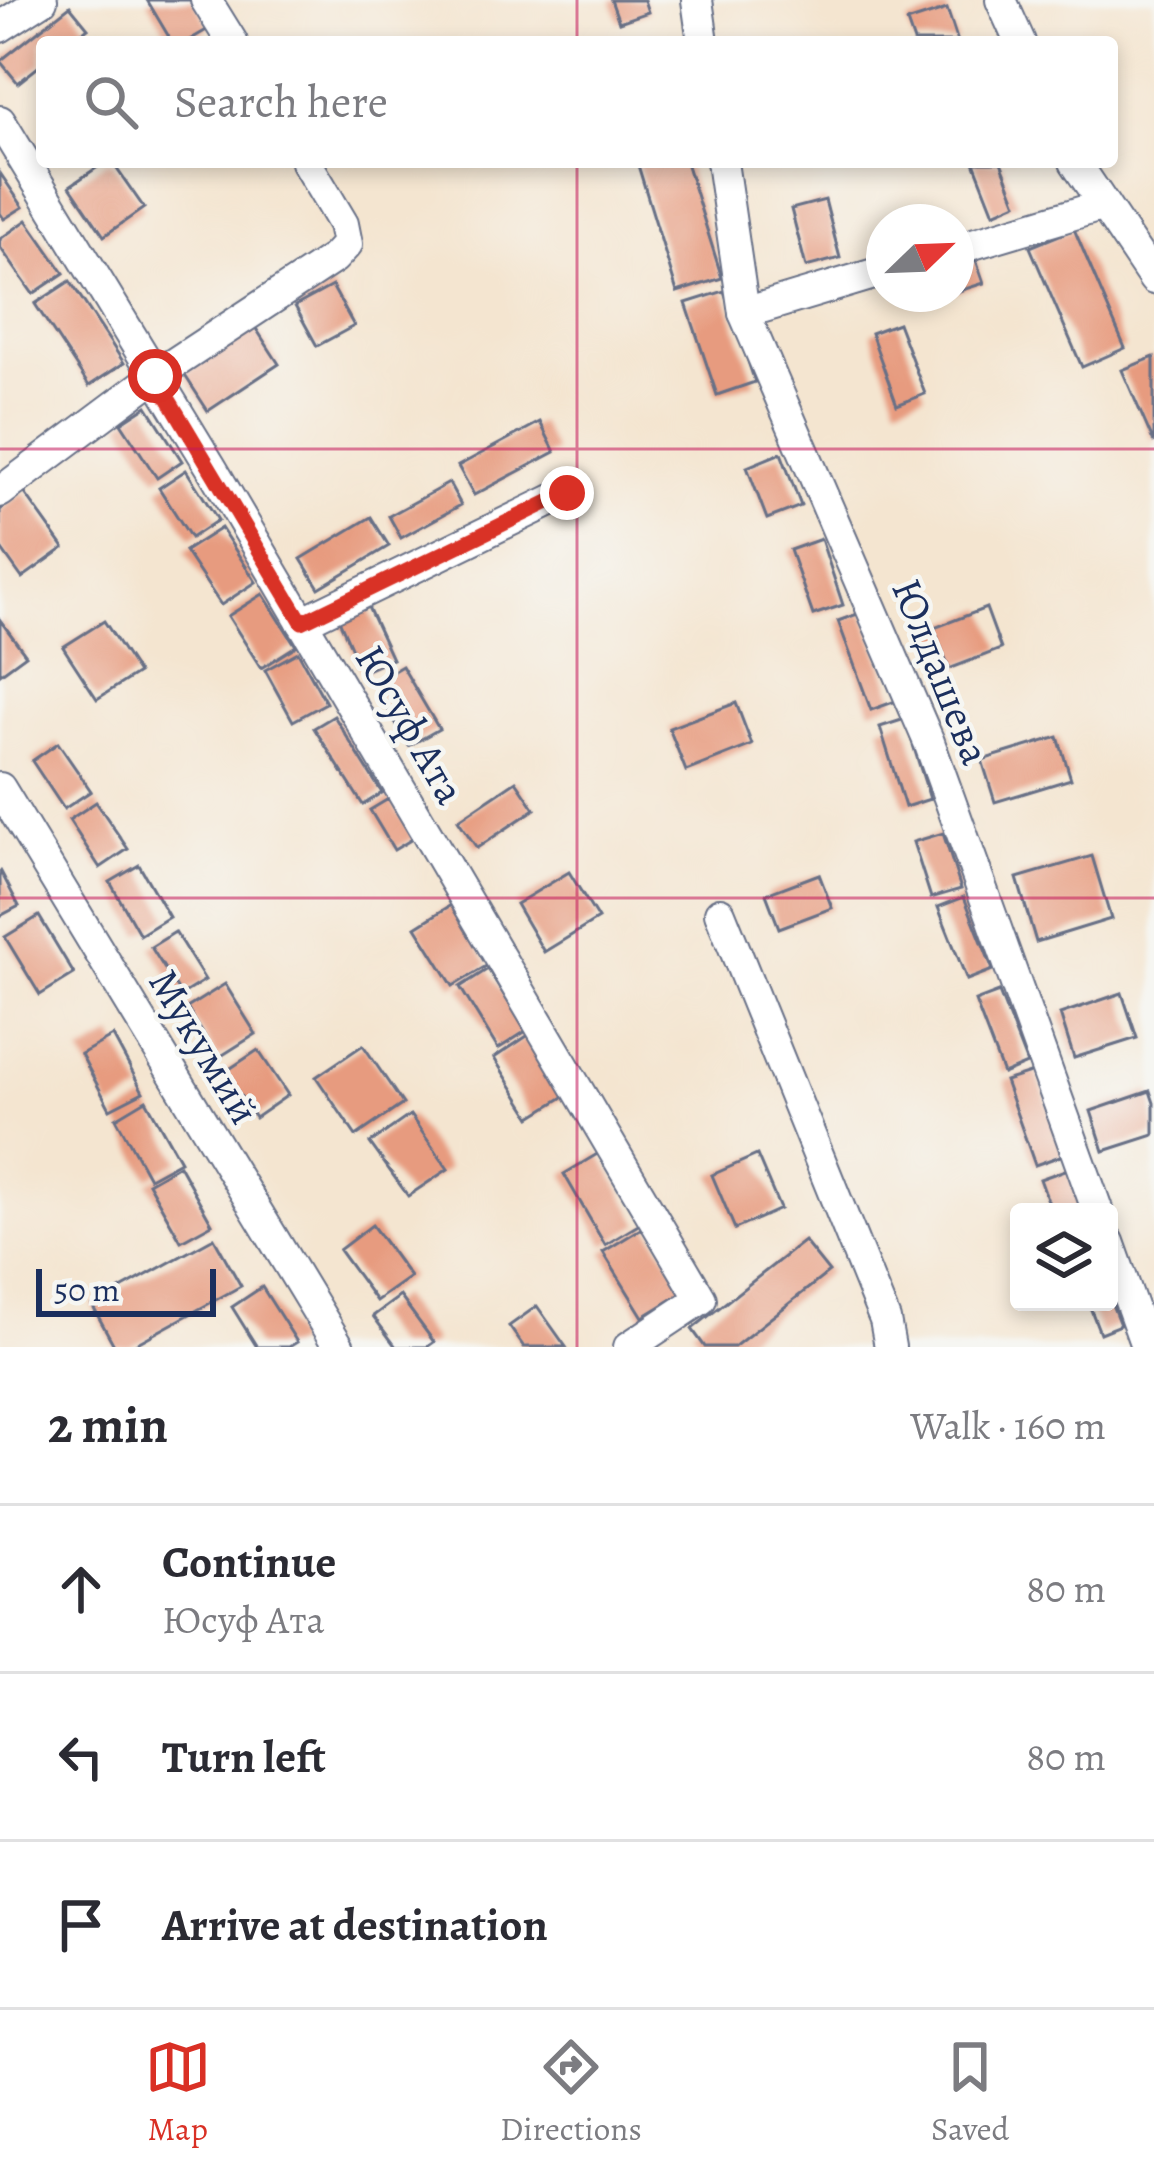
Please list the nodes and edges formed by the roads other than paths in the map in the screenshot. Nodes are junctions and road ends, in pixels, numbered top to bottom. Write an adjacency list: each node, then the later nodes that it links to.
1 (42, 0): 5 (street)
2 (206, 0): 6 (street)
3 (697, 0): 7 (street)
4 (1001, 0): 8 (street)
5 (0, 27)
6 (228, 36)
7 (702, 36)
8 (1017, 36)
9 (0, 121): 18 (street, Юсуф Ата)
10 (310, 168): 18 (street)
11 (723, 168): 17 (street, Юлдашева)
12 (1079, 168): 13 (street)
13 (1104, 205): 14 (street); 16 (street)
14 (974, 244)
15 (866, 276): 17 (street)
16 (1154, 278)
17 (745, 313): 24 (street, Юлдашева)
18 (155, 376): 19 (street); 21 (street, Юсуф Ата)
19 (0, 492)
20 (567, 493): 21 (street)
21 (302, 622): 28 (street, Юсуф Ата)
22 (0, 788): 27 (street, Мукумий)
23 (720, 913): 29 (street)
24 (1095, 1203)
25 (1118, 1266): 26 (street)
26 (1148, 1345)
27 (339, 1347)
28 (629, 1347)
29 (890, 1347)

